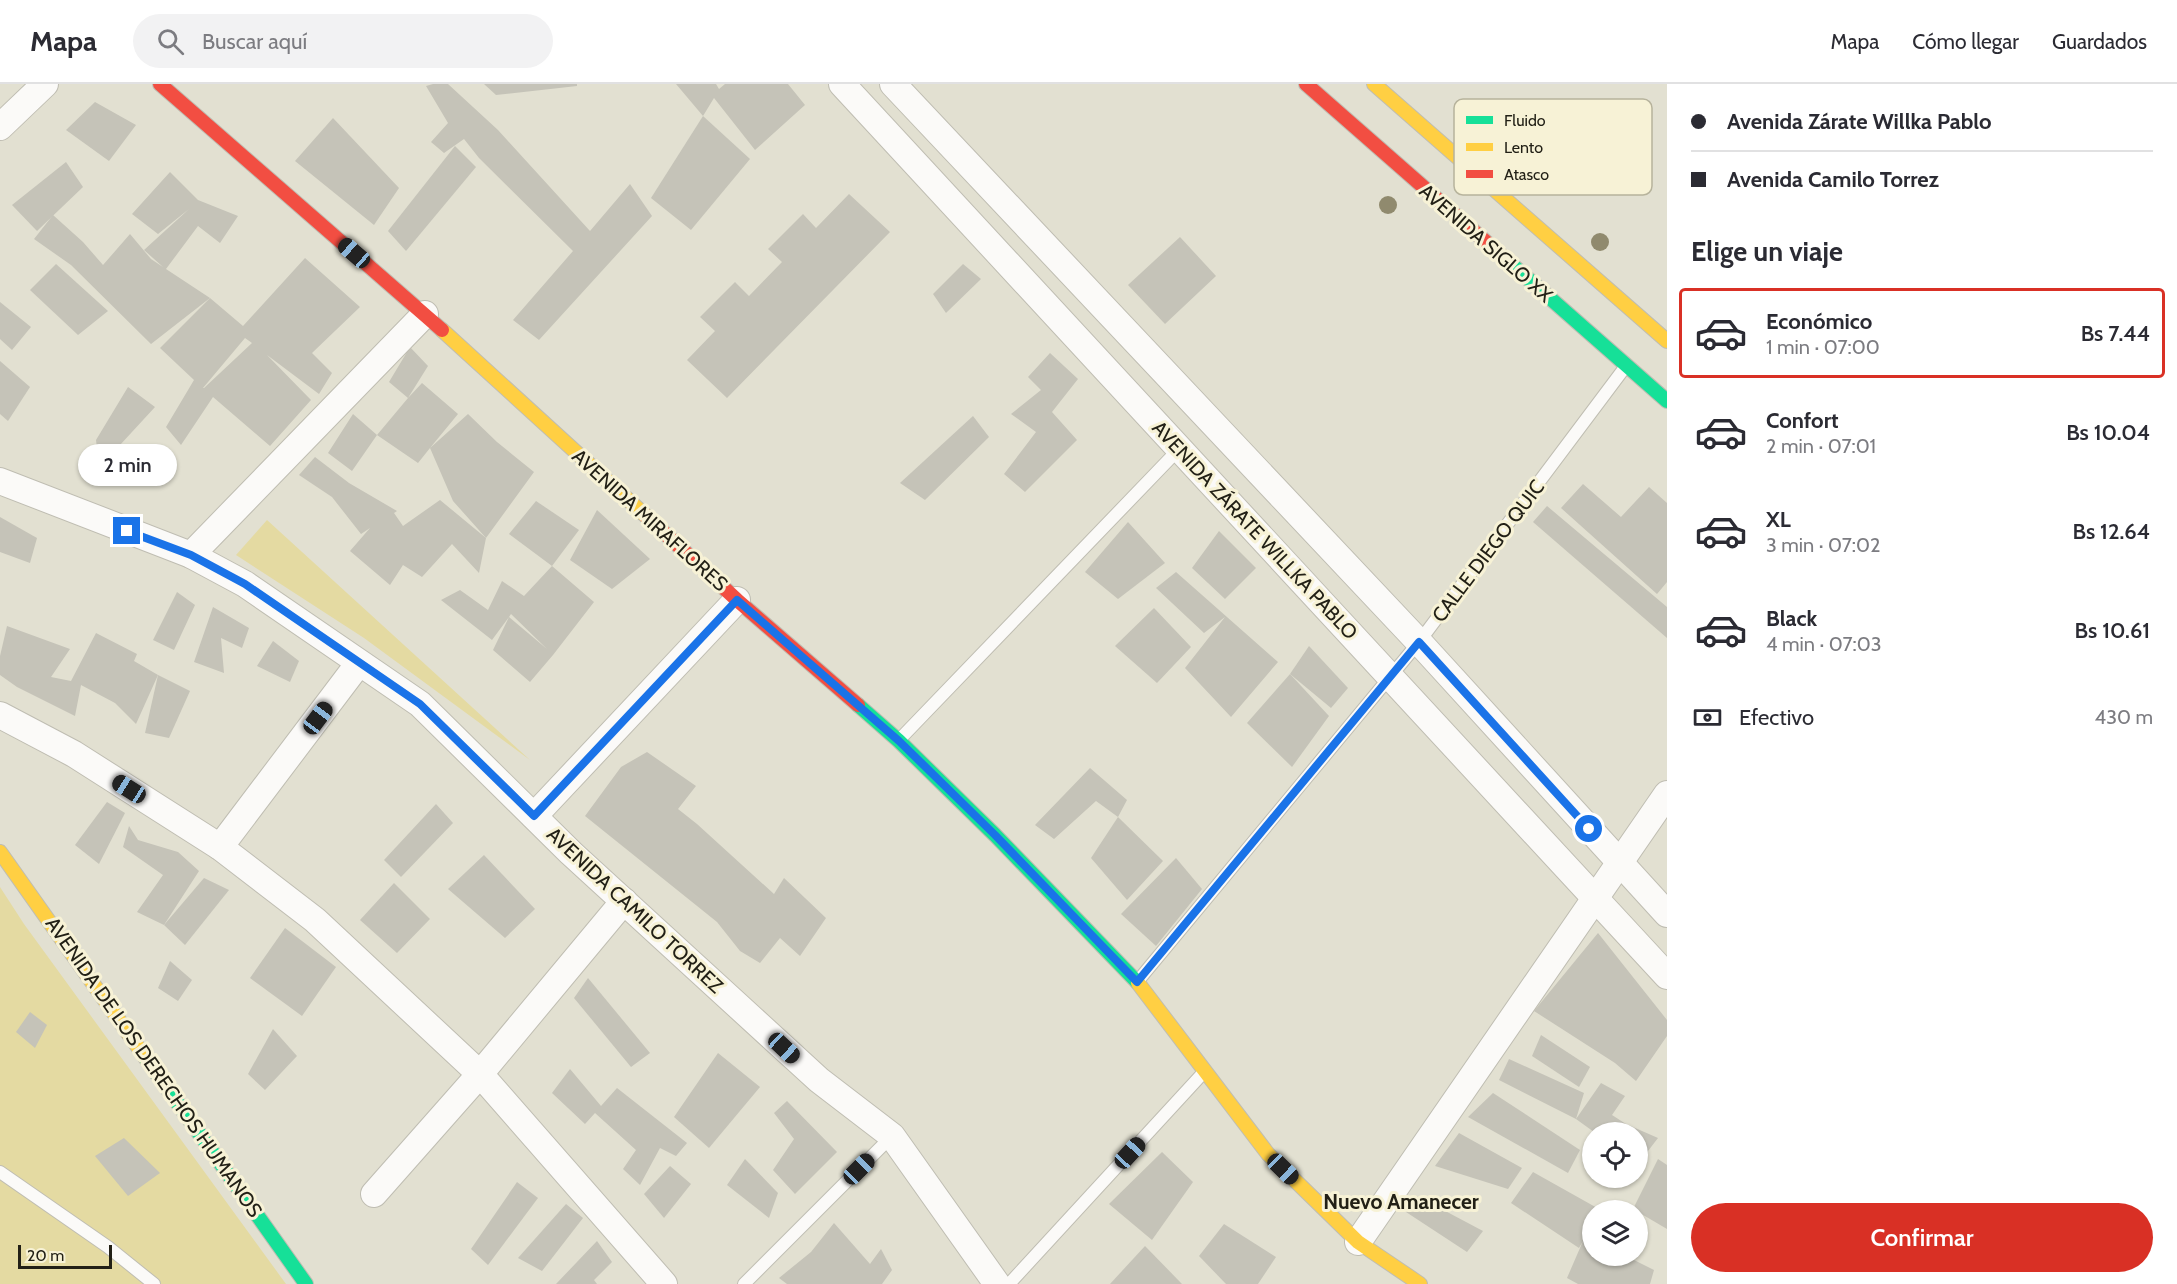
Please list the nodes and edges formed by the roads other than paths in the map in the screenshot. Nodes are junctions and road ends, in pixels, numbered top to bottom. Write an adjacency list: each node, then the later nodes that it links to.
1 (45, 84): 7 (street)
2 (160, 84): 10 (main road, AVENIDA MIRAFLORES)
3 (842, 84): 14 (street, AVENIDA ZÁRATE WILLKA PABLO)
4 (893, 84): 18 (street)
5 (1306, 84): 12 (main road, AVENIDA SIGLO XX)
6 (1374, 84): 8 (main road)
7 (0, 127)
8 (1454, 154)
9 (1501, 195): 11 (main road)
10 (425, 314): 16 (street); 17 (main road, AVENIDA MIRAFLORES)
11 (1667, 341)
12 (1627, 365): 13 (main road, AVENIDA SIGLO XX); 18 (lane, CALLE DIEGO QUIC)
13 (1667, 401)
14 (1179, 448): 20 (street, AVENIDA ZÁRATE WILLKA PABLO); 22 (lane)
15 (0, 481): 16 (street, AVENIDA CAMILO TORREZ)
16 (191, 555): 19 (street, AVENIDA CAMILO TORREZ)
17 (737, 600): 22 (main road, AVENIDA MIRAFLORES); 24 (street)
18 (1419, 642): 20 (lane, CALLE DIEGO QUIC); 27 (street)
19 (360, 663): 24 (street, AVENIDA CAMILO TORREZ); 25 (street)
20 (1391, 677): 28 (street, AVENIDA ZÁRATE WILLKA PABLO); 32 (lane, CALLE DIEGO QUIC)
21 (0, 715): 25 (street)
22 (899, 741): 32 (main road, AVENIDA MIRAFLORES)
23 (1667, 794): 27 (street)
24 (534, 816): 29 (street, AVENIDA CAMILO TORREZ)
25 (220, 847): 34 (street)
26 (0, 852): 40 (main road, AVENIDA DE LOS DERECHOS HUMANOS)
27 (1620, 863): 28 (street); 30 (street)
28 (1595, 897): 31 (street, AVENIDA ZÁRATE WILLKA PABLO); 38 (street)
29 (624, 901): 34 (street); 35 (street, AVENIDA CAMILO TORREZ)
30 (1667, 914)
31 (1667, 976)
32 (1137, 982): 33 (main road, AVENIDA MIRAFLORES)
33 (1205, 1071): 38 (main road, AVENIDA MIRAFLORES); 44 (lane)
34 (480, 1074): 37 (street); 41 (street)
35 (892, 1136): 42 (lane); 43 (street, AVENIDA CAMILO TORREZ)
36 (0, 1172): 39 (lane)
37 (374, 1194)
38 (1358, 1242): 45 (main road, AVENIDA MIRAFLORES)
39 (154, 1284)
40 (306, 1284)
41 (664, 1284)
42 (744, 1284)
43 (997, 1284)
44 (1009, 1284)
45 (1420, 1284)

